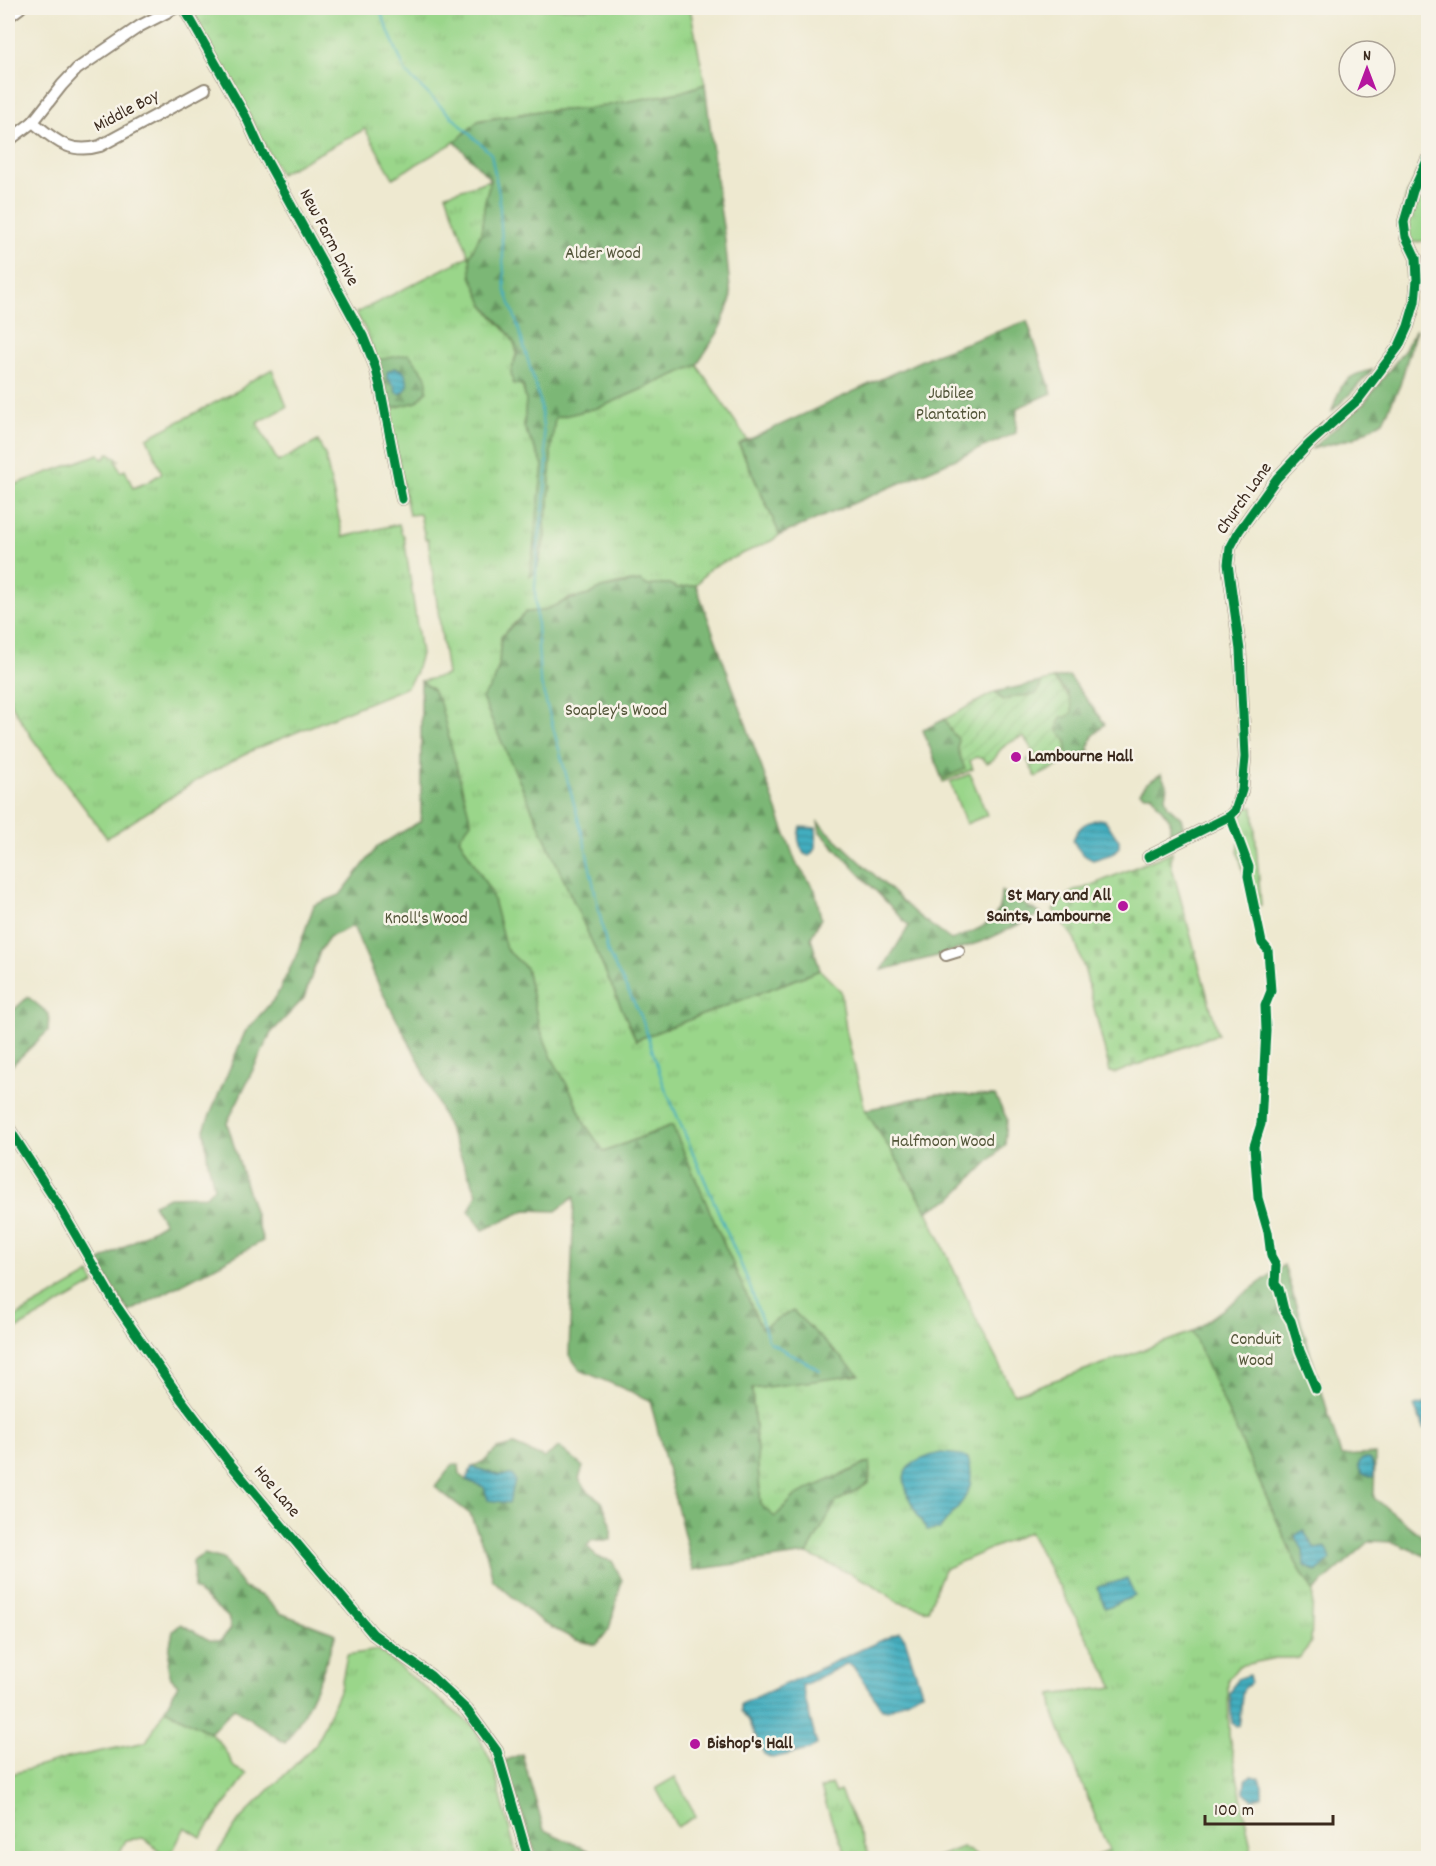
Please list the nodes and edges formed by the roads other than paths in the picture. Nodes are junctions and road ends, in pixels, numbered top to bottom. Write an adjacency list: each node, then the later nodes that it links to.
1 (175, 8): 4 (street)
2 (184, 8): 7 (street, New Farm Drive)
3 (205, 89): 4 (street, Middle Boy)
4 (33, 122): 5 (street)
5 (8, 141)
6 (1428, 158): 8 (street, Church Lane)
7 (402, 499)
8 (1148, 856)
9 (959, 951): 10 (street)
10 (946, 956)
11 (8, 1127): 12 (street, Hoe Lane)
12 (528, 1858)

